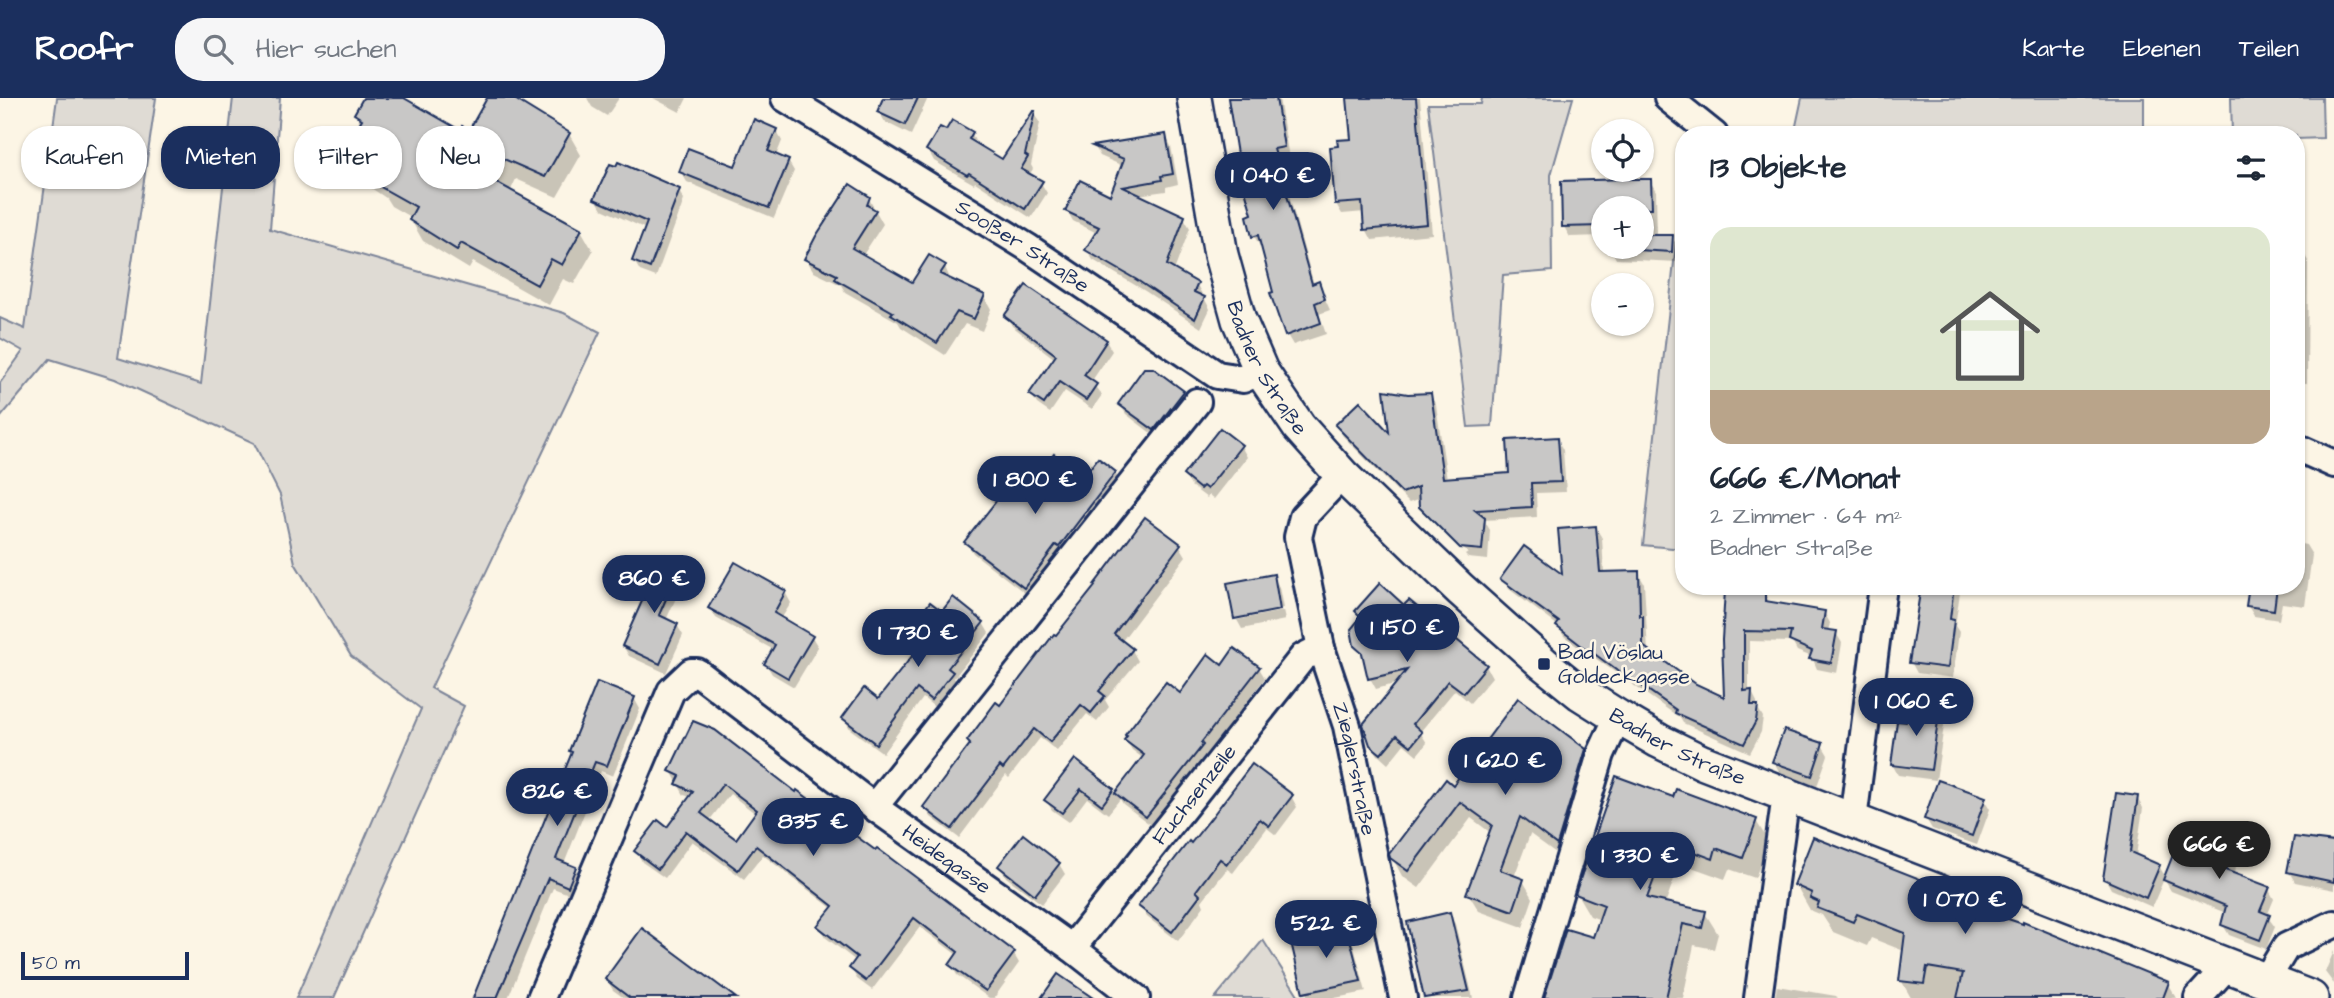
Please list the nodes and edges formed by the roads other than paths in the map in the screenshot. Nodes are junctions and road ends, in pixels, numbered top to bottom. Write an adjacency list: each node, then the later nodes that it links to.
1 (785, 98): 5 (street, Sooßer Straße)
2 (1194, 98): 5 (street, Badner Straße)
3 (1668, 98): 4 (street)
4 (1703, 126)
5 (1261, 372): 9 (street, Badner Straße)
6 (1197, 402): 14 (street)
7 (2305, 451): 8 (street)
8 (2334, 464)
9 (1342, 475): 11 (street, Zieglerstraße); 12 (street, Badner Straße)
10 (1882, 595): 15 (street)
11 (1321, 648): 17 (street, Fuchsenzeile); 22 (street, Zieglerstraße)
12 (1618, 717): 13 (street, Badner Straße); 23 (street)
13 (1786, 795): 15 (street, Badner Straße); 24 (street)
14 (874, 807): 17 (street, Heidegasse); 21 (street, Heidegasse)
15 (1853, 820): 18 (street, Badner Straße)
16 (2334, 924): 19 (street)
17 (1072, 948): 20 (street, Heidegasse)
18 (2228, 965): 19 (street, Badner Straße); 25 (street)
19 (2266, 980): 26 (street, Badner Straße)
20 (1129, 996)
21 (541, 998)
22 (1403, 998)
23 (1528, 998)
24 (1758, 998)
25 (2198, 998)
26 (2311, 998)

